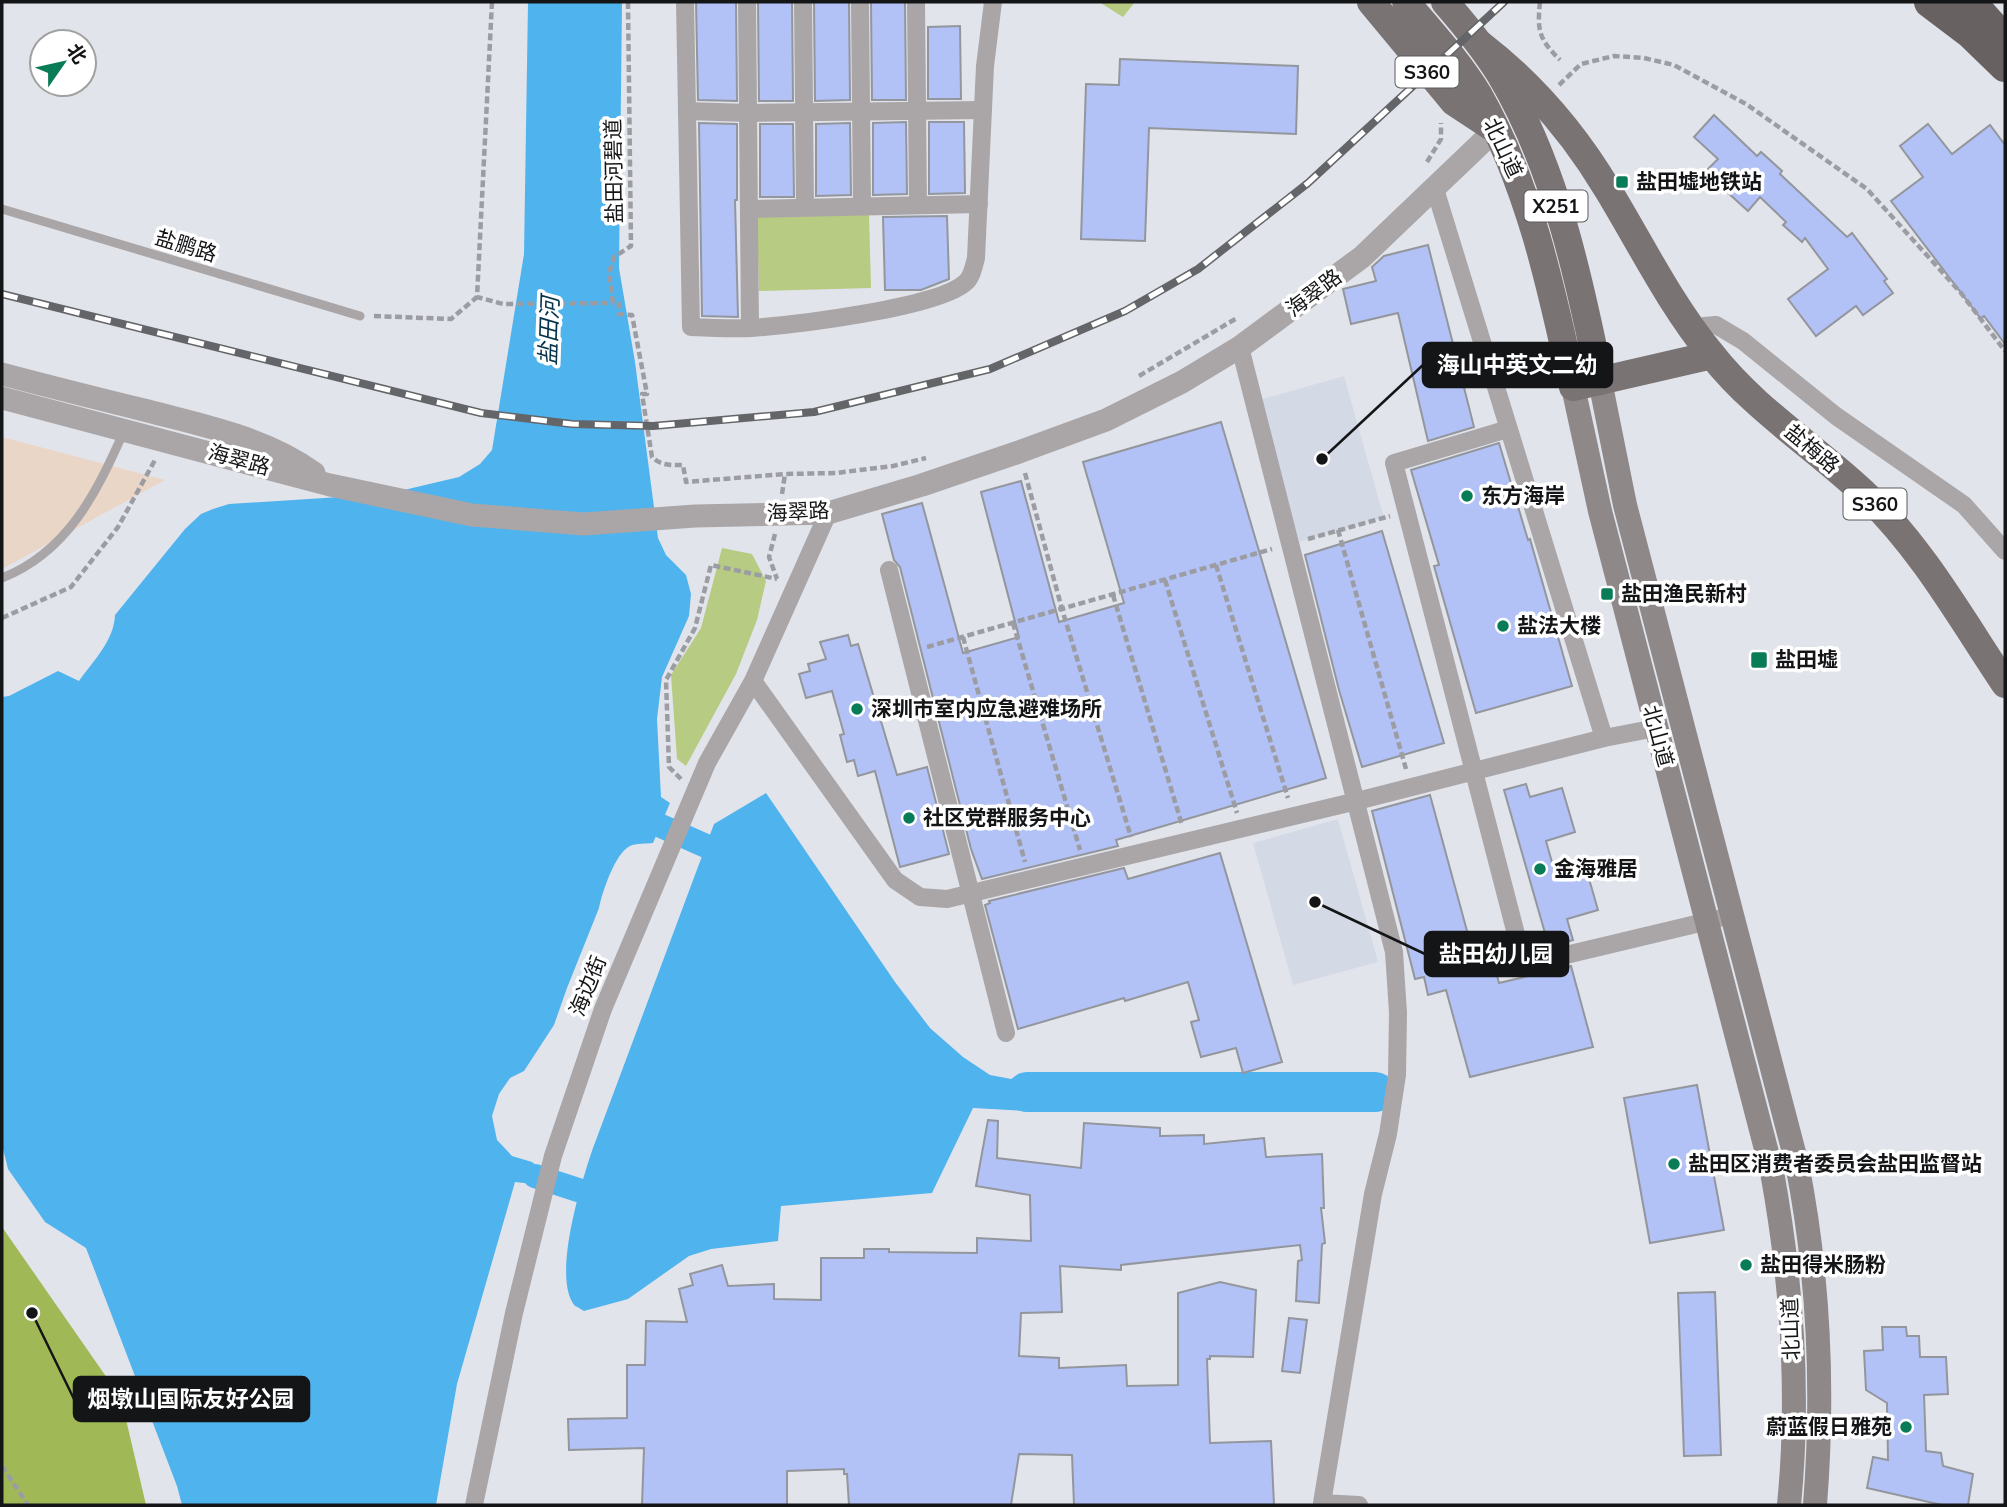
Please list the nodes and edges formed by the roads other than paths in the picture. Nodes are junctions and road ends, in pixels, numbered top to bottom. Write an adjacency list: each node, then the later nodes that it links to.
1 (685, 2): 16 (street)
2 (747, 2): 20 (street)
3 (803, 2): 19 (street)
4 (860, 2): 17 (street)
5 (916, 2): 18 (street)
6 (1371, 2): 21 (main road, S360)
7 (1406, 2): 21 (main road, 北山道 / X251)
8 (1445, 2): 13 (main road, 北山道 / X251)
9 (1930, 2): 14 (highway)
10 (1970, 2): 12 (highway)
11 (986, 5): 15 (street)
12 (2005, 41)
13 (1480, 44): 31 (main road, 盐梅路 / S360); 35 (main road, 北山道 / X251)
14 (2005, 66)
15 (983, 110): 18 (street); 23 (street)
16 (687, 111): 20 (street); 30 (street)
17 (860, 111): 18 (street); 19 (street); 25 (street)
18 (915, 111): 24 (street)
19 (805, 112): 20 (street); 26 (street)
20 (748, 113): 28 (street)
21 (1496, 129): 22 (street, 海翠路); 35 (main road, 北山道 / X251)
22 (1435, 189): 32 (street, 海翠路); 37 (street)
23 (978, 204): 24 (street); 30 (street)
24 (918, 205): 25 (street)
25 (862, 206): 26 (street)
26 (805, 207): 28 (street)
27 (2, 209): 29 (lane, 盐鹏路)
28 (749, 209): 30 (street)
29 (360, 316)
30 (750, 328)
31 (1694, 332): 33 (main road, 盐梅路 / S360); 41 (street)
32 (1240, 347): 40 (street, 海翠路); 49 (street)
33 (1712, 355): 35 (main road); 45 (main road, 盐梅路 / S360)
34 (2, 374): 39 (street)
35 (1586, 384): 46 (main road, 北山道 / X251); 51 (main road, 北山道 / X251)
36 (2, 398): 38 (street, 海翠路)
37 (1508, 429): 47 (street); 48 (street)
38 (125, 430): 39 (street, 海翠路); 43 (lane)
39 (330, 485): 40 (street, 海翠路)
40 (828, 513): 44 (street, 海边街)
41 (2005, 551)
42 (889, 570): 50 (street)
43 (2, 578)
44 (753, 681): 50 (street); 54 (street, 海边街)
45 (2005, 684)
46 (1656, 728): 47 (street); 52 (main road, 北山道 / X251)
47 (1604, 738): 48 (street)
48 (1473, 770): 49 (street); 52 (street)
49 (1357, 801): 50 (street); 55 (street)
50 (972, 894): 53 (street)
51 (1732, 916): 52 (street); 57 (main road, 北山道 / X251)
52 (1707, 922): 56 (main road, 北山道 / X251)
53 (1006, 1033)
54 (474, 1505)
55 (1359, 1505)
56 (1789, 1505)
57 (1815, 1505)

